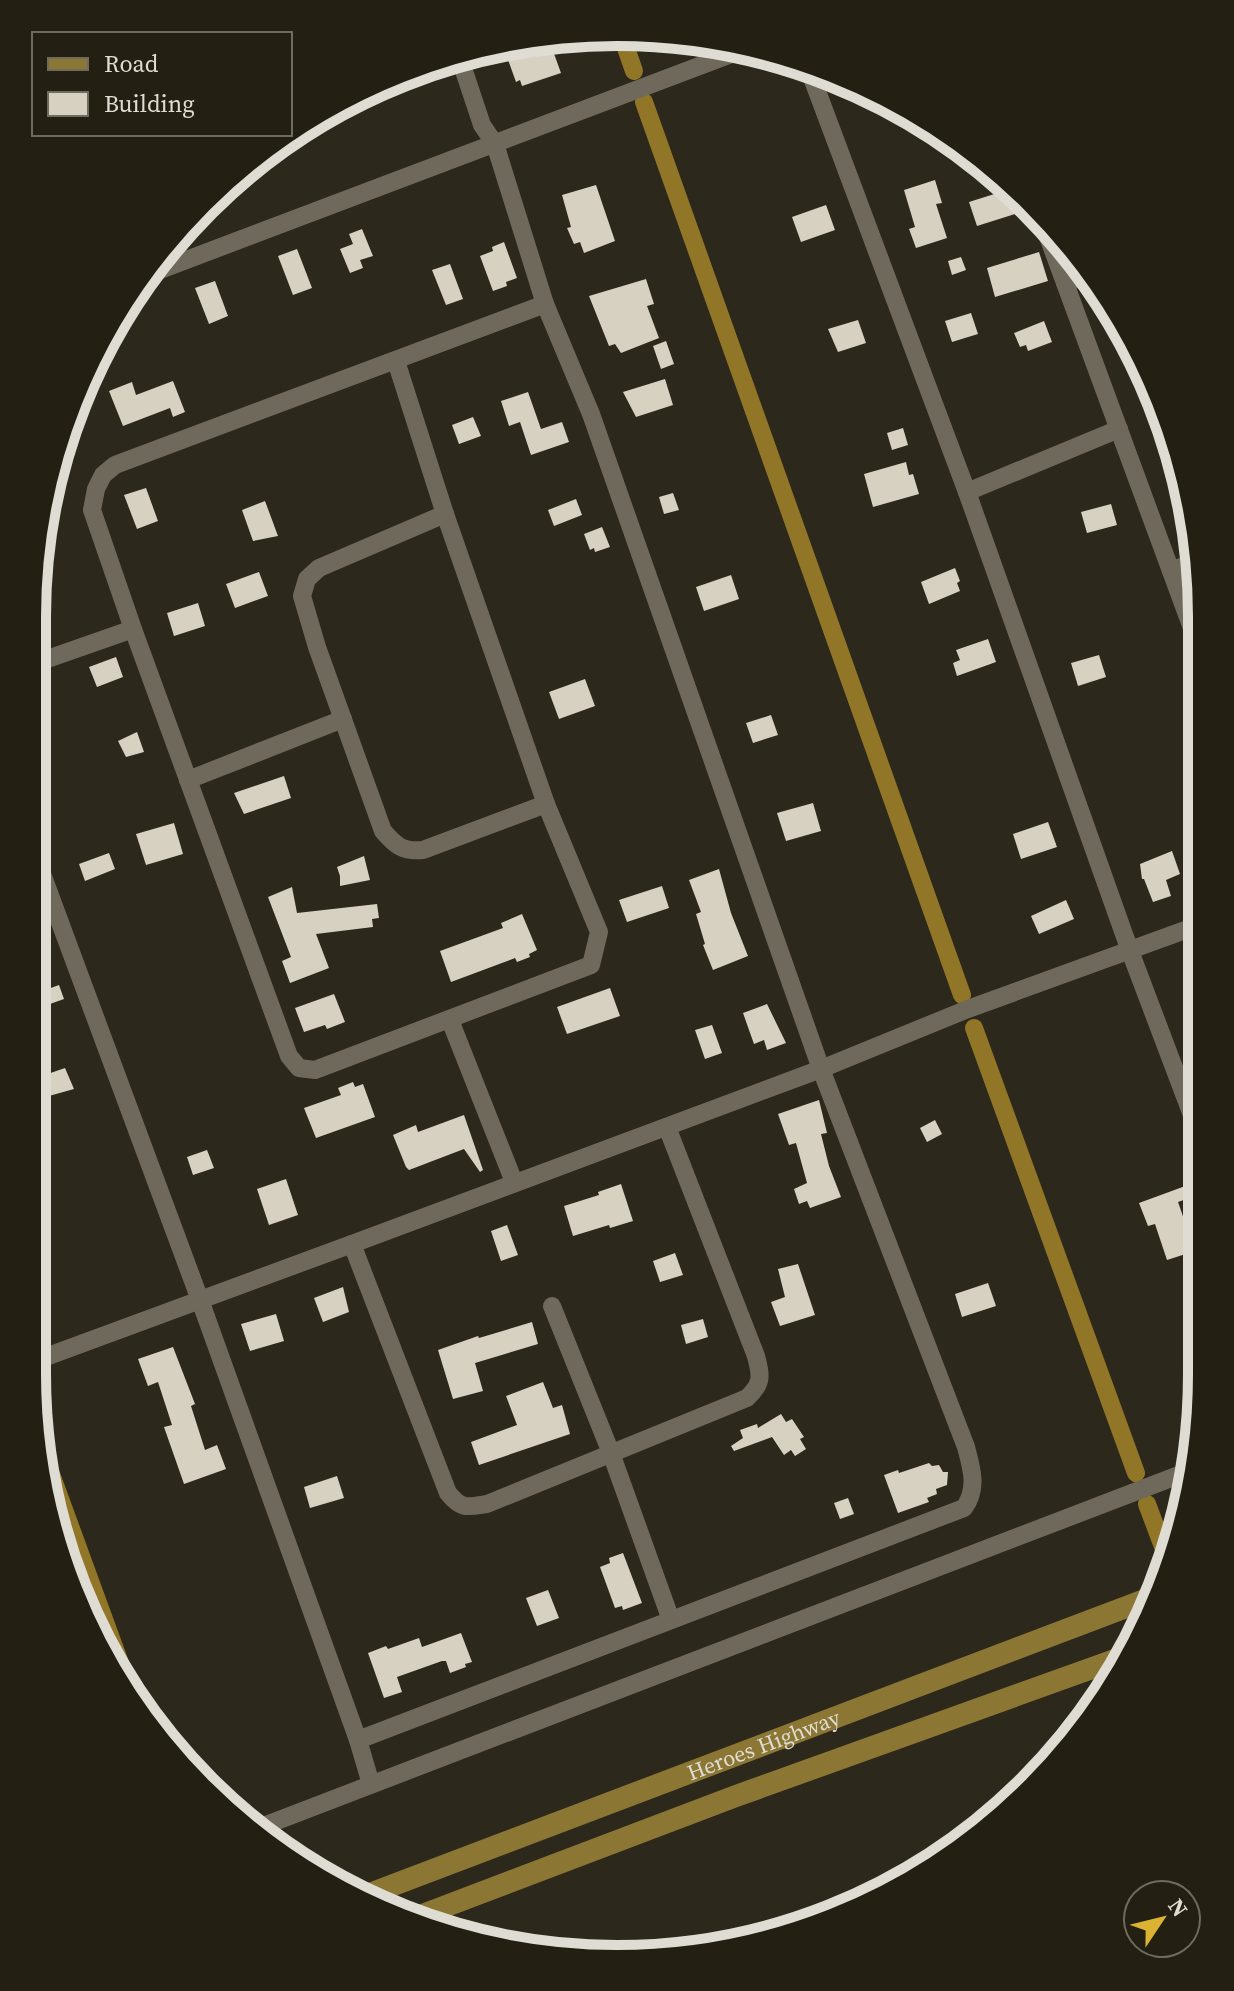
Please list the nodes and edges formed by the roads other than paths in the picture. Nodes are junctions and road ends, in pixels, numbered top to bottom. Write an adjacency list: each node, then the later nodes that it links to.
1 (725, 56): 4 (street)
2 (463, 67): 4 (street)
3 (813, 80): 12 (street)
4 (495, 144): 6 (street); 9 (street)
5 (1052, 248): 8 (street)
6 (165, 268)
7 (1077, 279): 8 (street)
8 (1065, 283): 11 (street)
9 (545, 304): 10 (street); 26 (street)
10 (396, 361): 13 (street); 17 (street)
11 (1119, 429): 12 (street); 15 (street)
12 (967, 492): 24 (street)
13 (445, 514): 19 (street); 21 (street)
14 (1185, 565): 15 (street)
15 (1171, 571): 16 (street)
16 (1188, 617)
17 (133, 629): 18 (street); 20 (street)
18 (46, 659)
19 (343, 719): 20 (street); 21 (street)
20 (188, 780): 25 (street)
21 (546, 804): 25 (street)
22 (46, 885): 31 (street)
23 (1188, 929): 24 (street)
24 (1130, 951): 26 (street); 27 (street)
25 (450, 1020): 29 (street)
26 (821, 1069): 28 (street); 37 (street)
27 (1188, 1092)
28 (667, 1127): 29 (street); 34 (street)
29 (514, 1182): 30 (street)
30 (352, 1244): 31 (street); 34 (street)
31 (200, 1300): 33 (street); 39 (street)
32 (552, 1306): 34 (street)
33 (46, 1357)
34 (611, 1453): 37 (street)
35 (1179, 1475): 40 (street)
36 (1141, 1601): 42 (main road, Heroes Highway)
37 (671, 1620): 39 (street)
38 (1111, 1661): 43 (main road, Heroes Highway)
39 (358, 1740): 40 (street)
40 (371, 1784): 41 (street)
41 (266, 1825)
42 (376, 1892)
43 (428, 1913)

